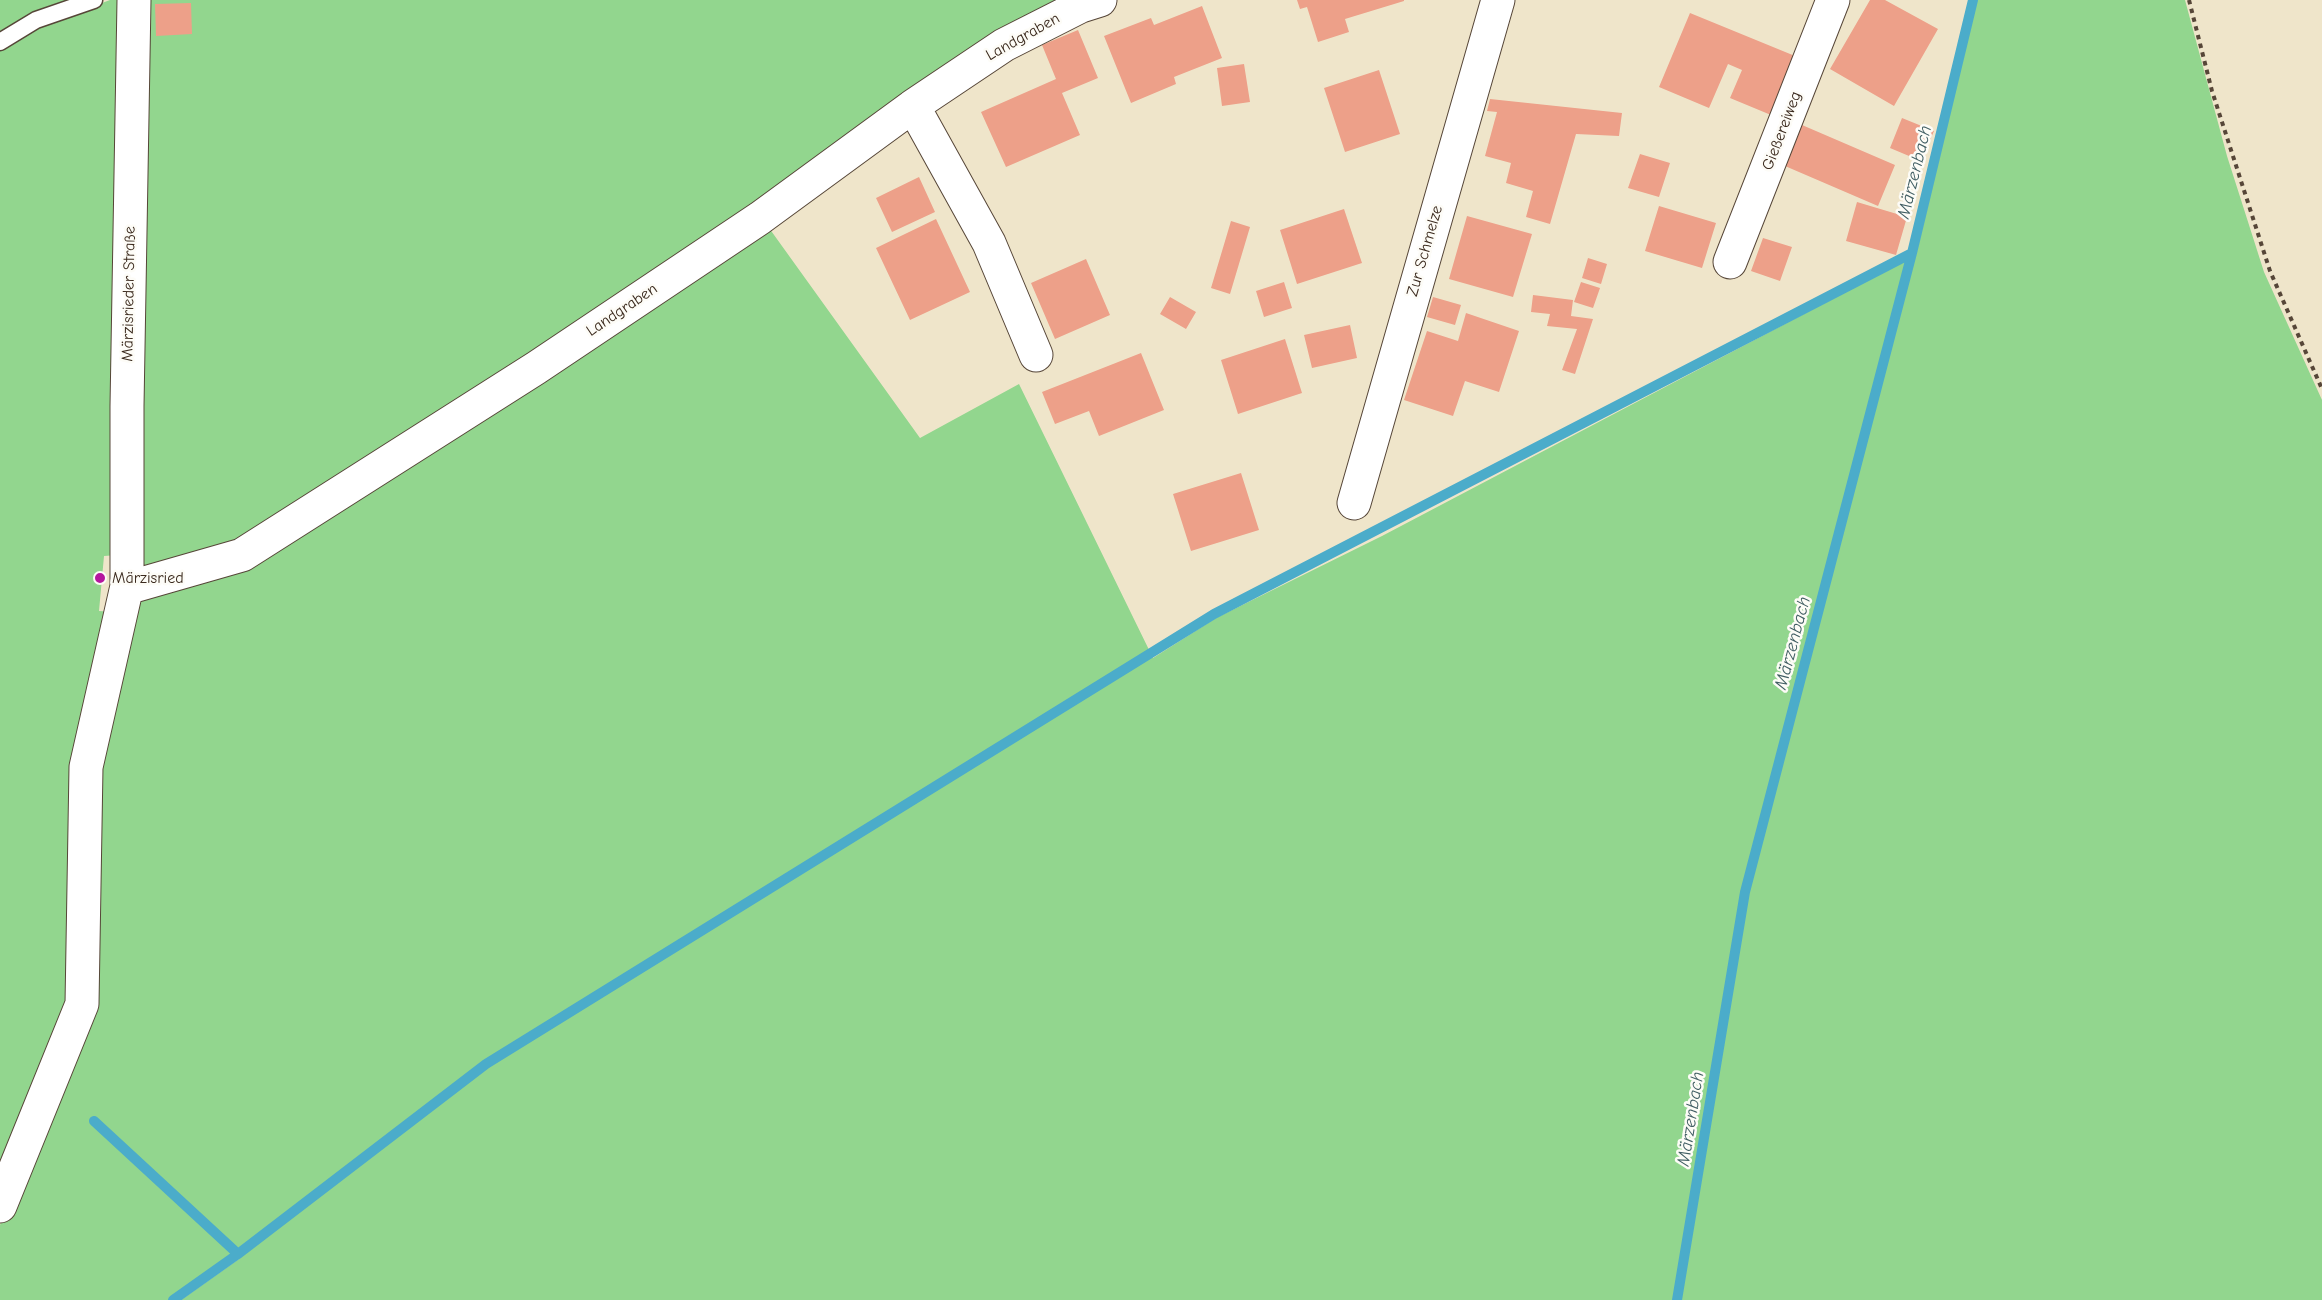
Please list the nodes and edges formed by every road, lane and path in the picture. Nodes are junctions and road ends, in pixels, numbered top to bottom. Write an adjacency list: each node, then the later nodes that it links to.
1 (93, 0): 7 (lane)
2 (134, 0): 13 (street, Märzisrieder Straße)
3 (1100, 0): 8 (street, Landgraben)
4 (1498, 0): 12 (street, Zur Schmelze)
5 (1833, 0): 9 (street, Gießereiweg)
6 (2189, 0): 11 (path)
7 (0, 42)
8 (913, 106): 10 (street); 13 (street, Landgraben)
9 (1730, 262)
10 (1036, 355)
11 (2322, 388)
12 (1353, 503)
13 (127, 588): 14 (street, Märzisrieder Straße)
14 (0, 1206)

